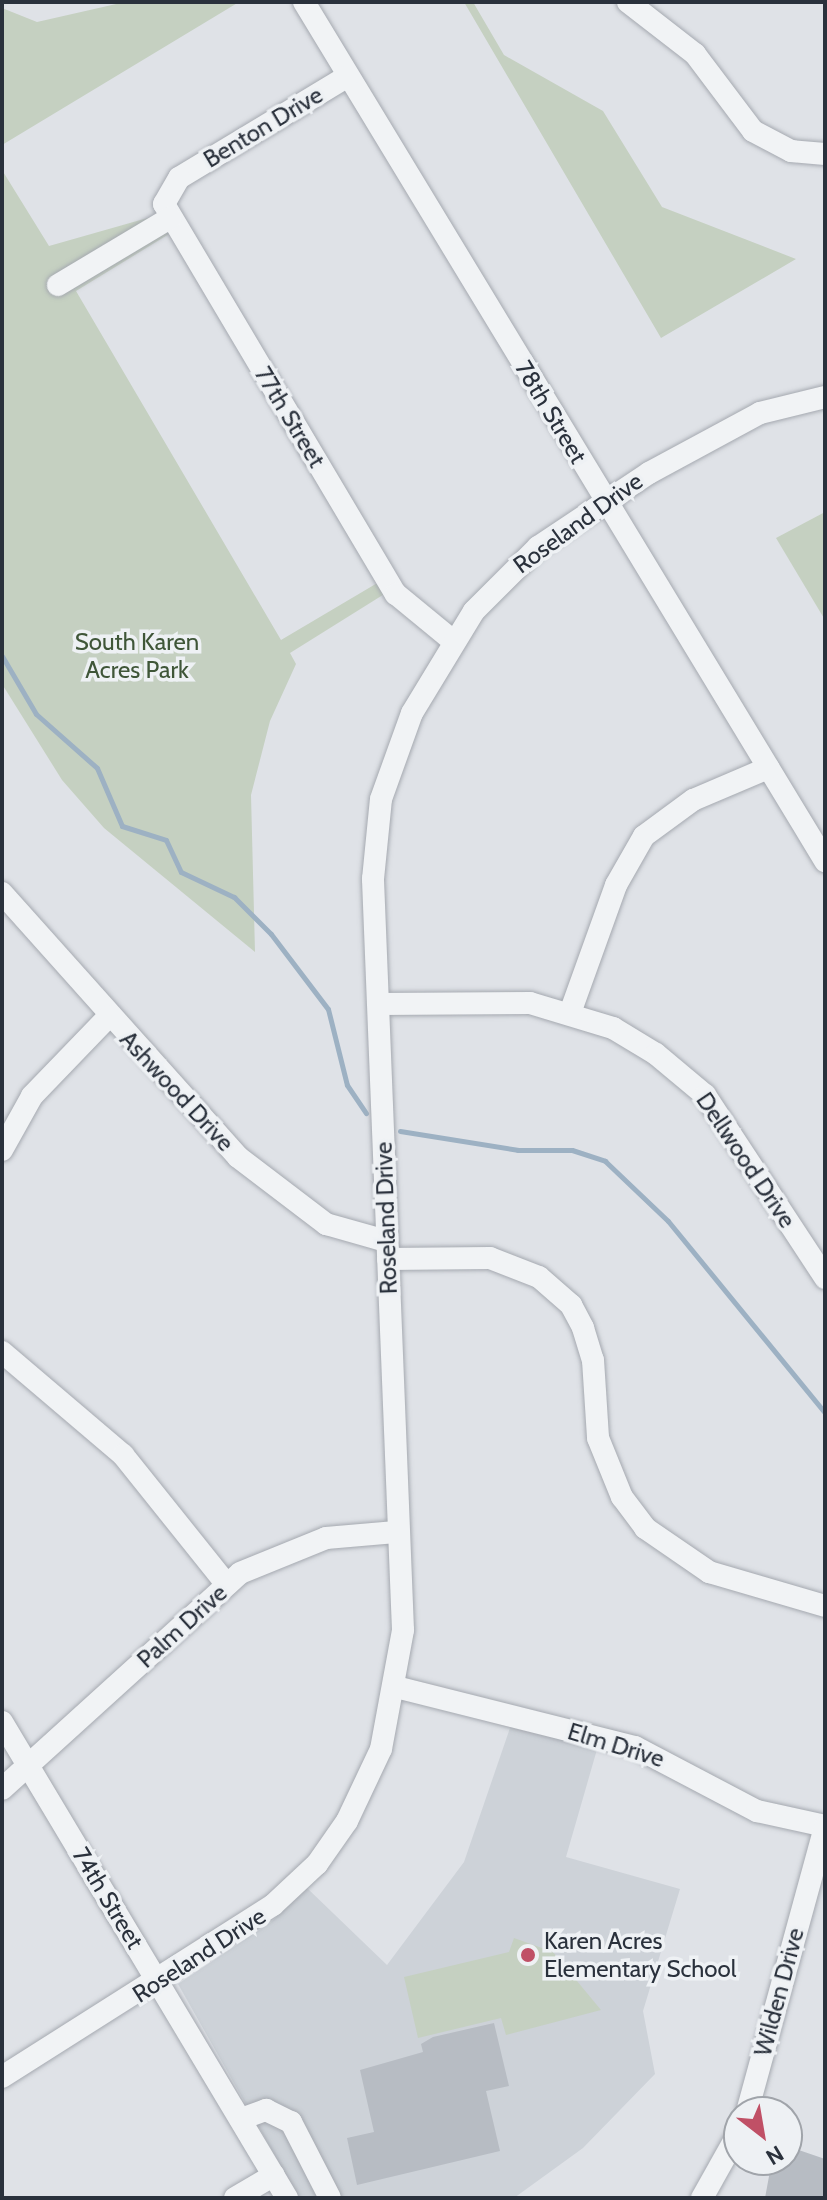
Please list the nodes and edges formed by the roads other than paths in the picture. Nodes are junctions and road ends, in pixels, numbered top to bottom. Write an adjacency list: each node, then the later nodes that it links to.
1 (304, 2): 3 (street, 78th Street)
2 (628, 2): 4 (street)
3 (348, 76): 5 (street, Benton Drive); 8 (street, 78th Street)
4 (825, 154)
5 (170, 218): 6 (street); 9 (street, 77th Street)
6 (58, 285)
7 (825, 397): 8 (street, Roseland Drive)
8 (605, 500): 9 (street, Roseland Drive); 10 (street, 78th Street)
9 (452, 640): 13 (street, Roseland Drive)
10 (768, 768): 11 (street, 78th Street); 14 (street)
11 (825, 861)
12 (2, 893): 15 (street, Ashwood Drive)
13 (379, 1004): 14 (street, Dellwood Drive); 17 (street, Roseland Drive)
14 (570, 1013): 18 (street, Dellwood Drive)
15 (109, 1016): 16 (street); 17 (street, Ashwood Drive)
16 (2, 1150)
17 (387, 1250): 20 (street, Roseland Drive); 22 (street, Ashwood Drive)
18 (825, 1278)
19 (2, 1352): 21 (street)
20 (396, 1532): 21 (street, Palm Drive); 23 (street, Roseland Drive)
21 (227, 1585): 25 (street, Palm Drive)
22 (825, 1606)
23 (396, 1687): 27 (street, Elm Drive); 28 (street, Roseland Drive)
24 (2, 1722): 25 (street, 74th Street)
25 (28, 1766): 26 (street, Palm Drive); 28 (street, 74th Street)
26 (2, 1789)
27 (825, 1826): 30 (street, Wilden Drive)
28 (159, 1982): 29 (street, Roseland Drive); 31 (street, 74th Street)
29 (2, 2077)
30 (751, 2096)
31 (241, 2119): 33 (street, 74th Street); 36 (street)
32 (723, 2161): 37 (street)
33 (274, 2175): 34 (street); 35 (street, 74th Street)
34 (235, 2198)
35 (287, 2198)
36 (330, 2198)
37 (702, 2198)

